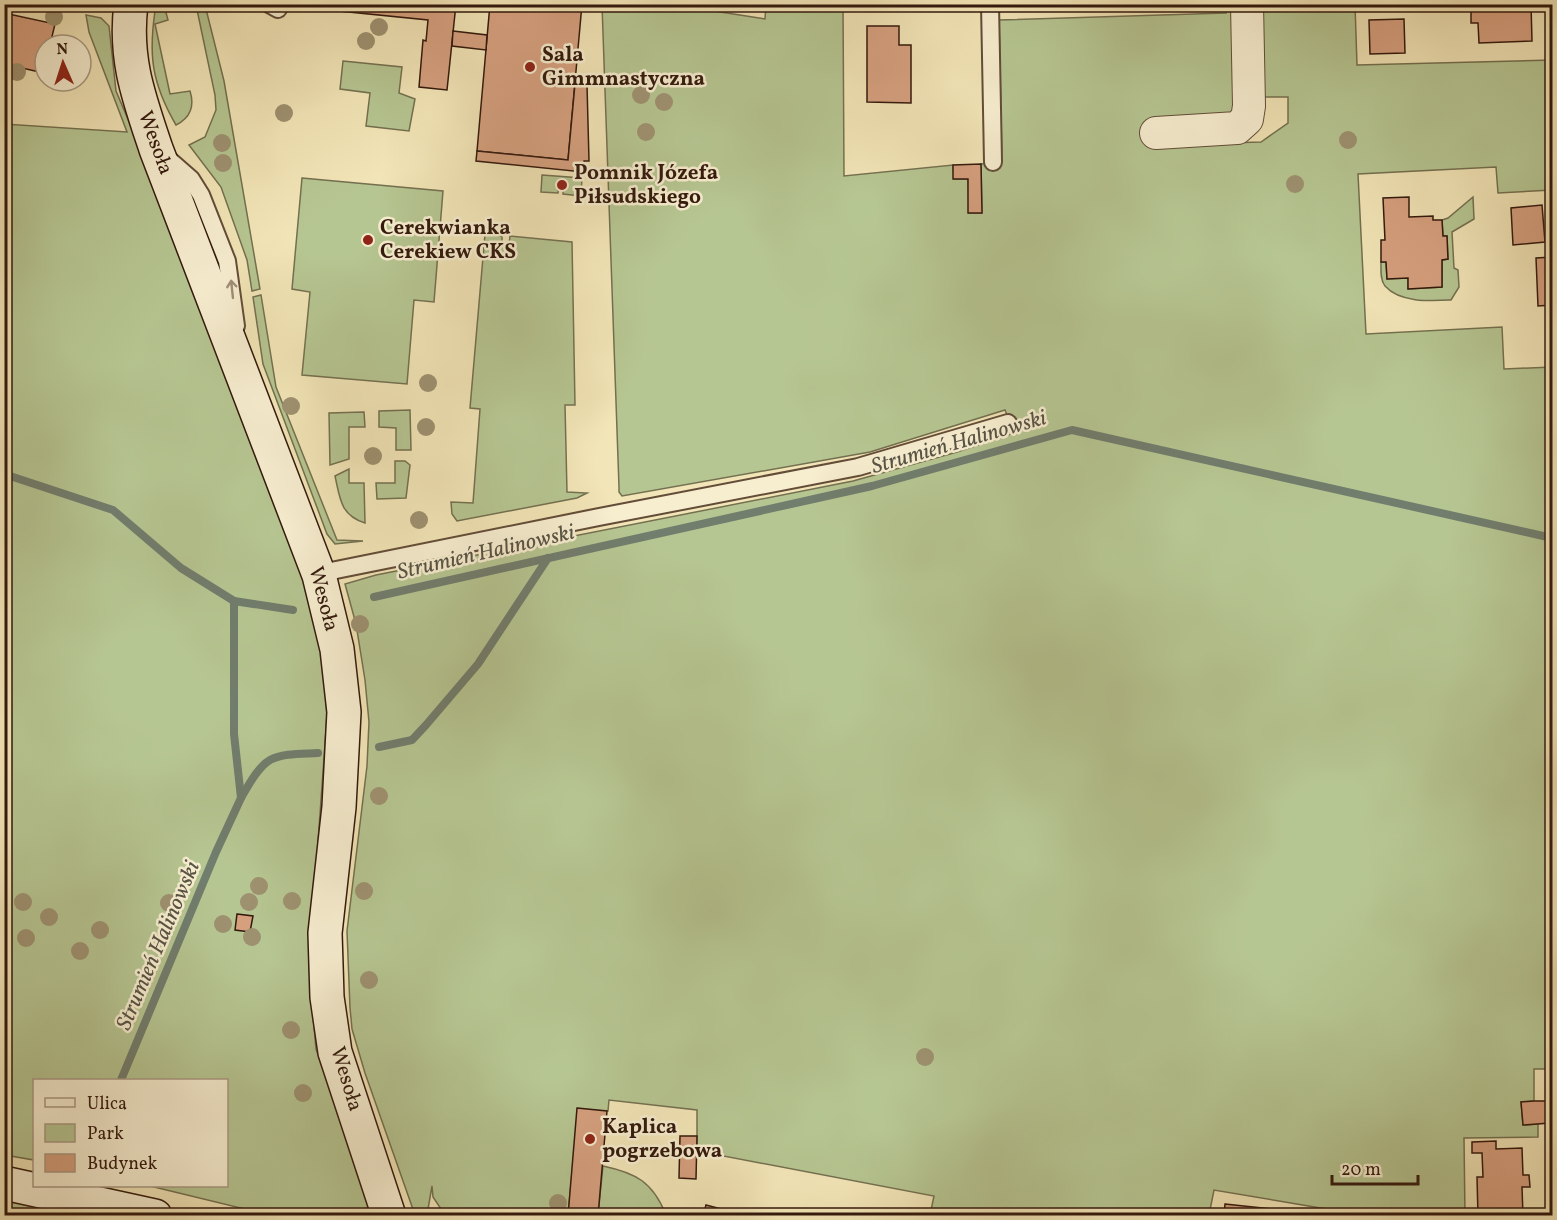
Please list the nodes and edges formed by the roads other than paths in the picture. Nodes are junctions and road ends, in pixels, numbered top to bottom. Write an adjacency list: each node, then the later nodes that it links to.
1 (131, 4): 7 (street, Wesoła)
2 (990, 4): 5 (lane)
3 (1247, 4): 4 (street)
4 (1156, 133)
5 (993, 162)
6 (1008, 423): 7 (lane)
7 (319, 575): 11 (street, Wesoła)
8 (4, 1183): 9 (street)
9 (116, 1211): 10 (street)
10 (155, 1215)
11 (389, 1215)

